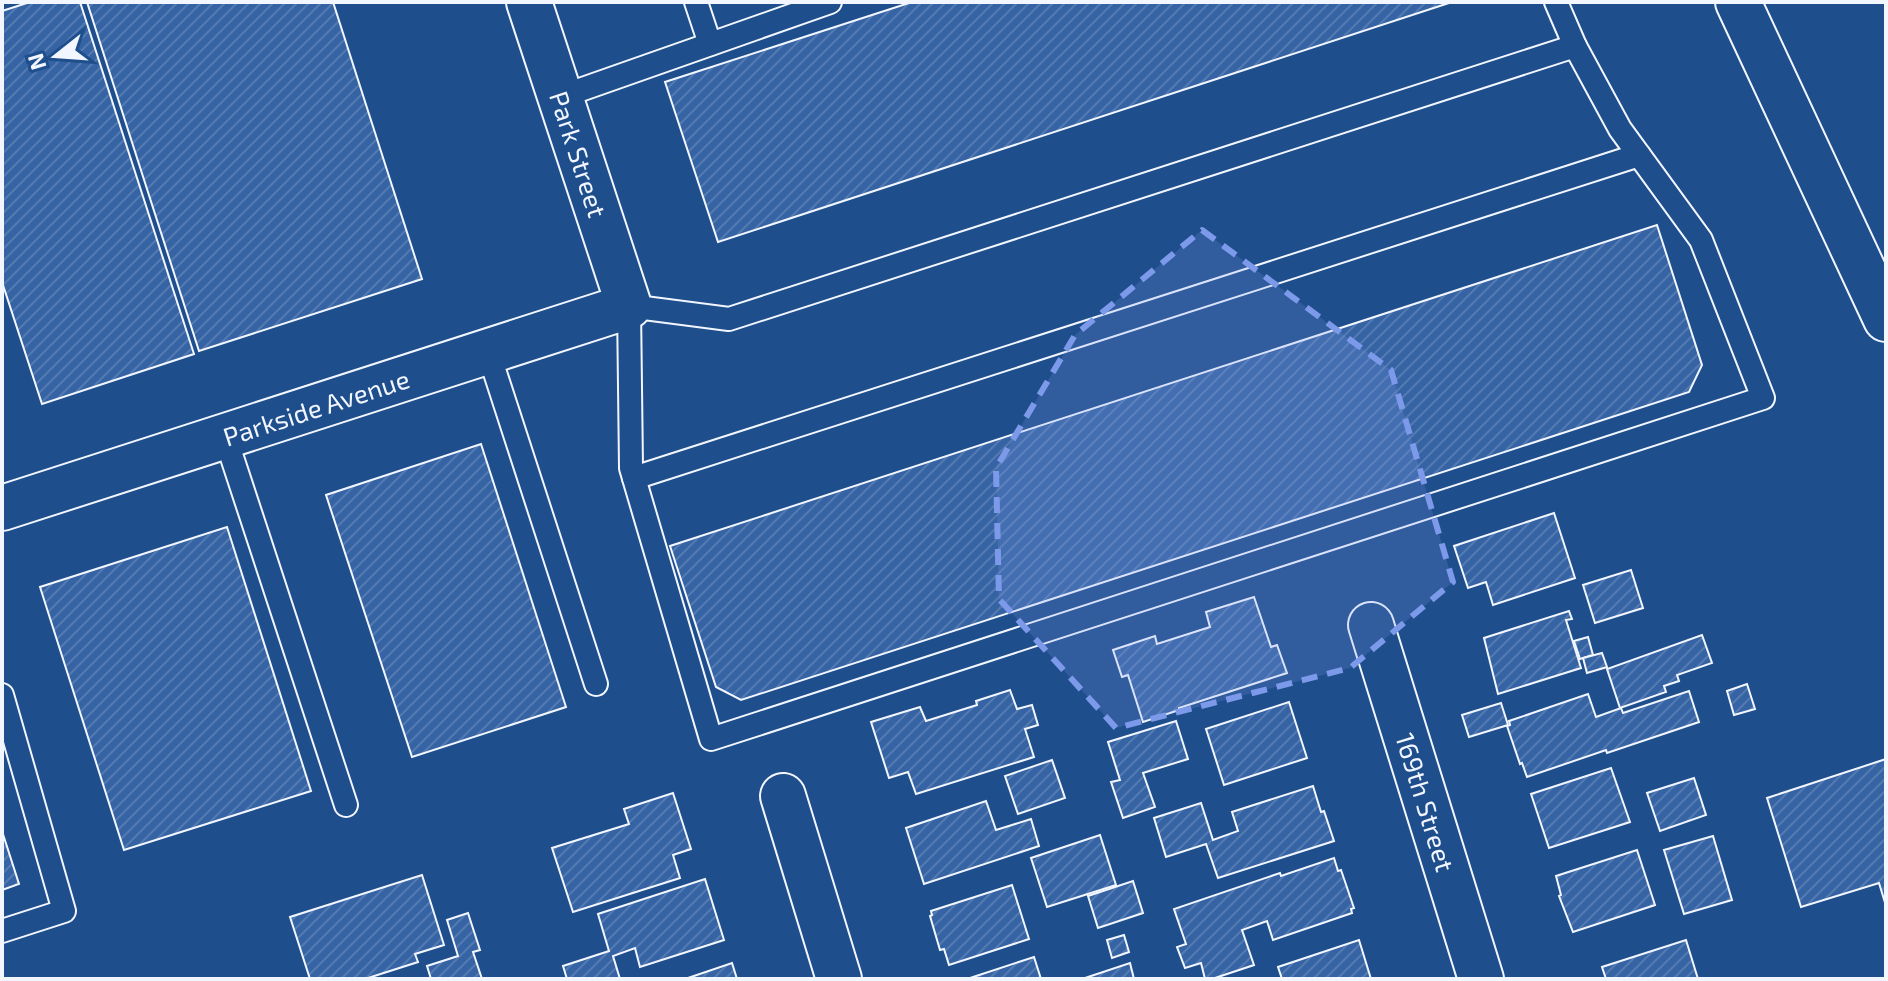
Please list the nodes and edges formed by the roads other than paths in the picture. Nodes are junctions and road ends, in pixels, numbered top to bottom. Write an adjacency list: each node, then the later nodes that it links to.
1 (529, 2): 8 (main road, Park Street)
2 (696, 2): 6 (lane)
3 (830, 2): 6 (lane)
4 (1556, 2): 7 (lane)
5 (1738, 2): 11 (main road)
6 (710, 44): 8 (lane)
7 (1575, 46): 9 (lane); 10 (lane)
8 (560, 97): 10 (main road, Park Street)
9 (1639, 155): 14 (lane); 14 (lane)
10 (629, 306): 12 (main road, Parkside Avenue); 14 (lane)
11 (1886, 319)
12 (488, 351): 13 (main road, Parkside Avenue); 17 (lane)
13 (225, 436): 15 (main road, Parkside Avenue); 20 (lane)
14 (634, 478)
15 (2, 508)
16 (1371, 625): 23 (main road, 169th Street)
17 (596, 684)
18 (2, 695): 21 (lane)
19 (783, 796): 22 (main road)
20 (346, 805)
21 (2, 931)
22 (839, 979)
23 (1481, 979)

